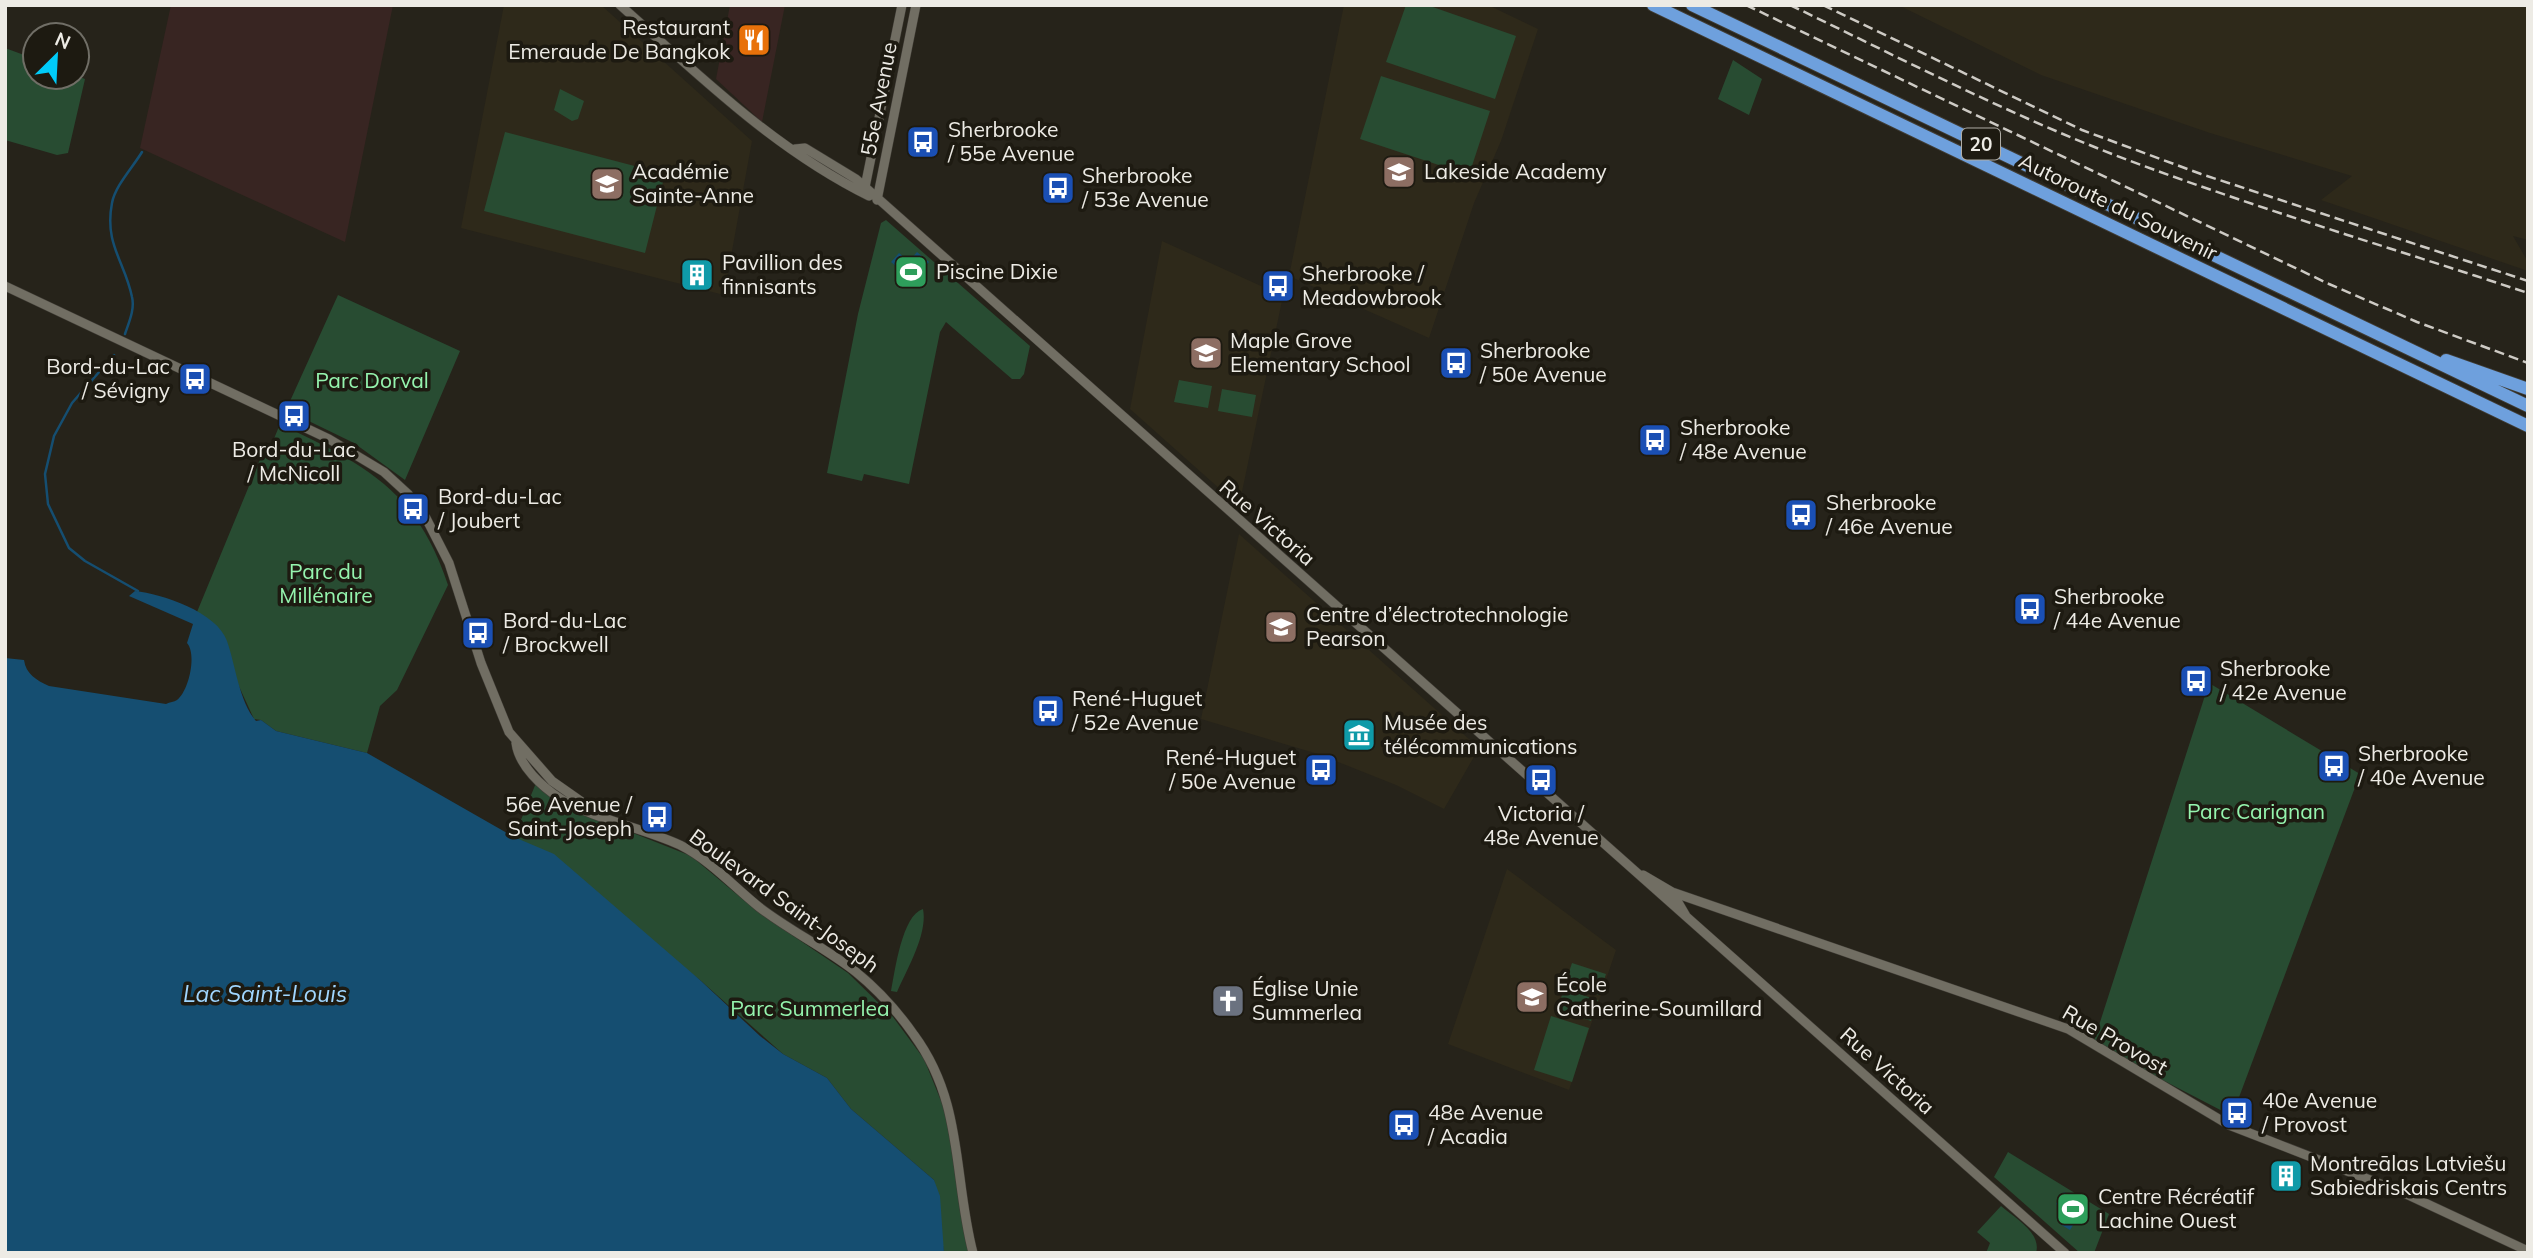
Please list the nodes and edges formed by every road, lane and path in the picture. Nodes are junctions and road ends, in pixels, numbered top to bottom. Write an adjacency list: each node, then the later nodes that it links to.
1 (620, 5): 6 (street, Rue Victoria)
2 (902, 5): 6 (street, 55e Avenue)
3 (916, 5): 7 (street, 55e Avenue)
4 (1653, 5): 12 (highway, Autoroute du Souvenir / 20)
5 (1692, 5): 9 (highway, Autoroute du Souvenir / 20)
6 (865, 191): 7 (street, Rue Victoria)
7 (877, 200): 13 (street, Rue Victoria)
8 (5, 286): 17 (street, Boulevard Saint-Joseph)
9 (2403, 346): 10 (highway); 11 (highway, Autoroute du Souvenir / 20)
10 (2528, 389)
11 (2528, 406)
12 (2528, 426)
13 (1636, 871): 14 (street, Rue Victoria); 15 (street, Rue Victoria)
14 (1672, 892): 15 (street, Rue Victoria); 16 (street, Rue Provost)
15 (1686, 916): 18 (street, Rue Victoria)
16 (2528, 1251)
17 (973, 1253)
18 (2065, 1253)

